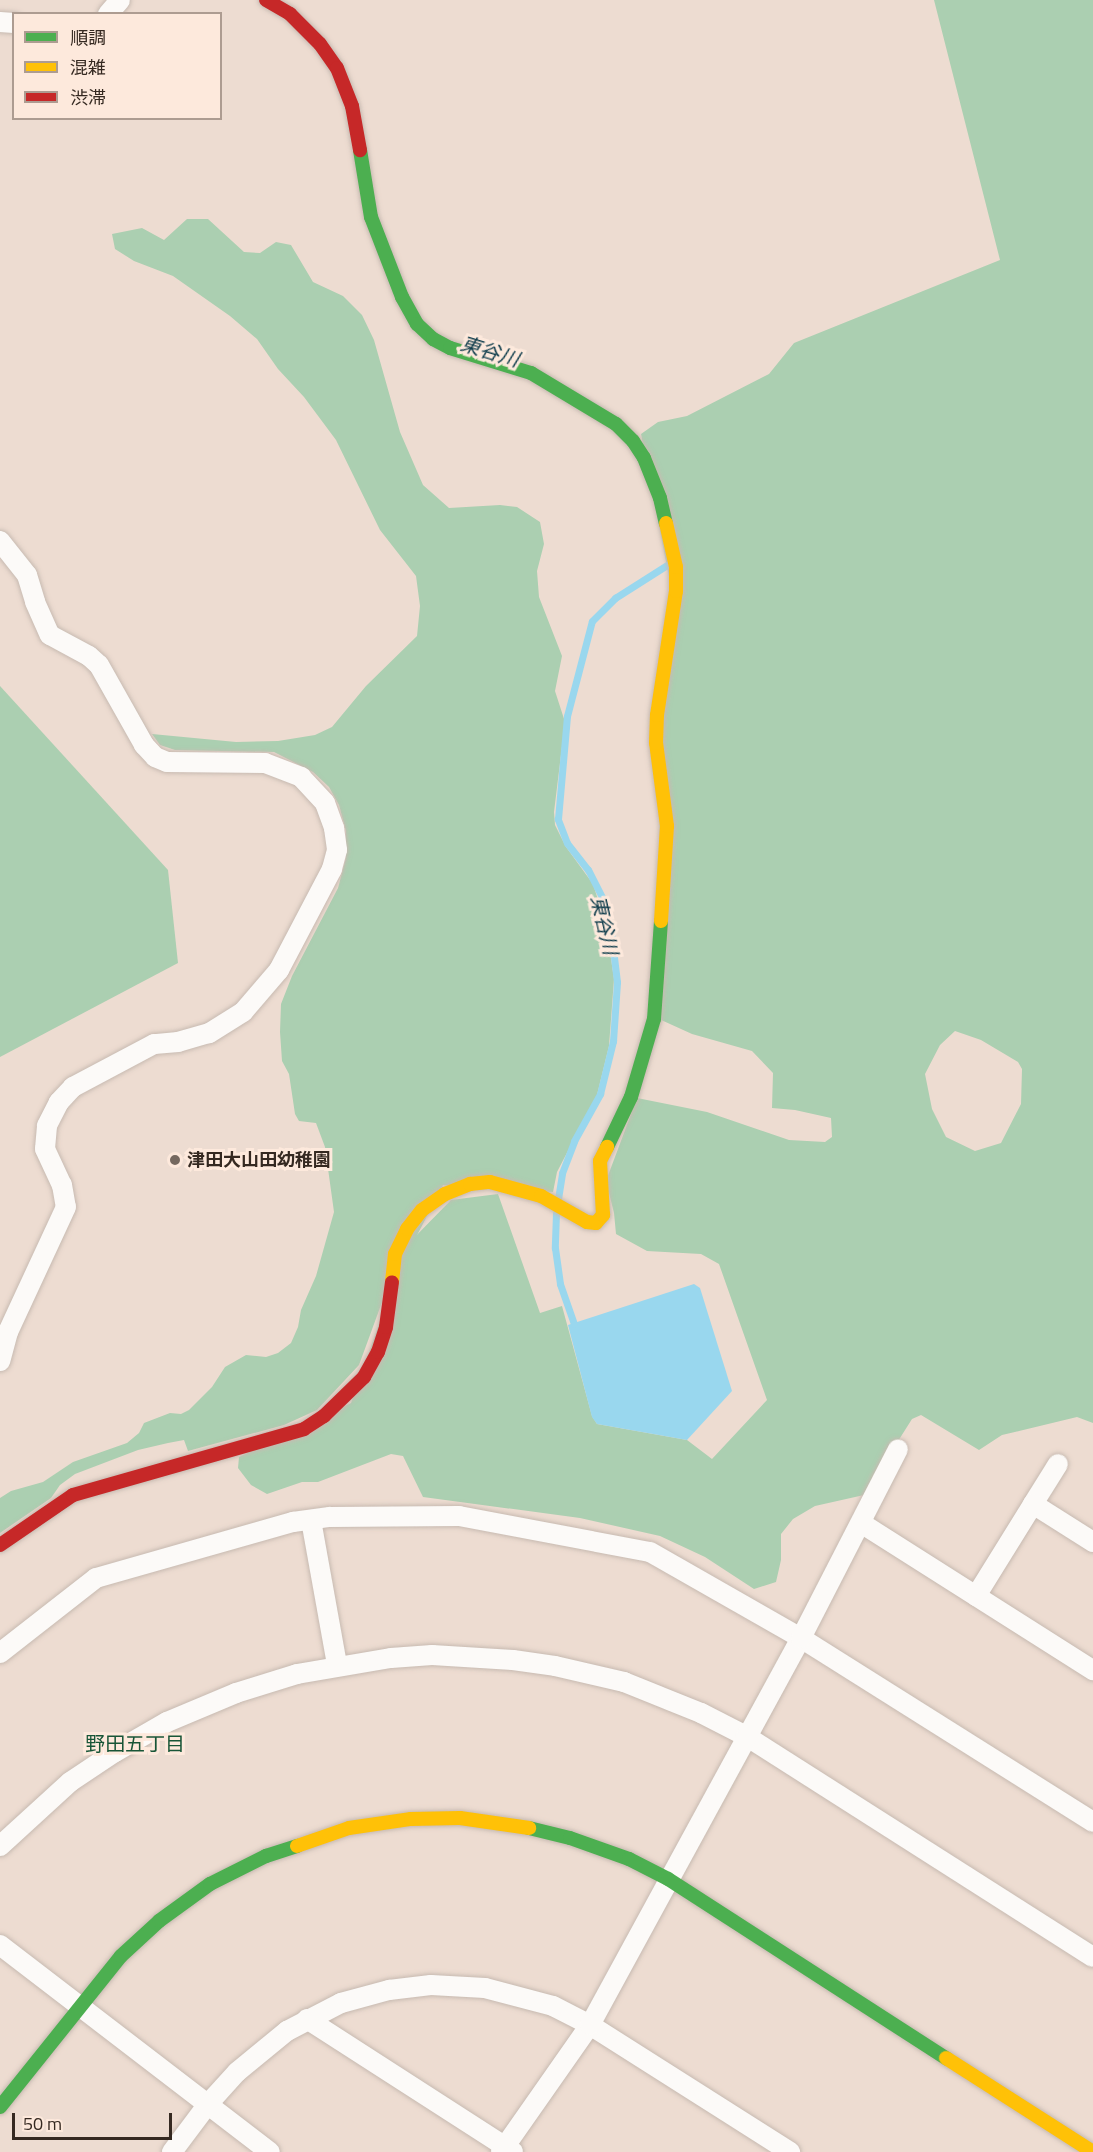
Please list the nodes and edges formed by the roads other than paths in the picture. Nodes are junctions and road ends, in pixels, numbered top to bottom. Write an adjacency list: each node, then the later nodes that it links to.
1 (120, 0): 3 (street)
2 (265, 1): 12 (street)
3 (110, 12)
4 (0, 541): 5 (street)
5 (0, 1361)
6 (898, 1449): 10 (street)
7 (1058, 1464): 8 (street)
8 (1033, 1504): 11 (street); 13 (street)
9 (311, 1520): 14 (street); 15 (street); 16 (street)
10 (861, 1523): 13 (street); 14 (street)
11 (1093, 1542)
12 (0, 1545)
13 (976, 1596): 17 (street)
14 (801, 1638): 18 (street); 19 (street)
15 (0, 1653)
16 (337, 1665): 18 (street); 20 (street)
17 (1093, 1670)
18 (746, 1736): 21 (street); 23 (street)
19 (1093, 1822)
20 (0, 1846)
21 (668, 1879): 24 (street); 26 (street); 29 (street)
22 (0, 1945): 24 (street)
23 (1093, 1957)
24 (78, 2006): 27 (street); 28 (street)
25 (307, 2019): 26 (street); 27 (street); 30 (street)
26 (590, 2025): 30 (street); 33 (street)
27 (208, 2104): 31 (street); 32 (street)
28 (0, 2107)
29 (1089, 2148)
30 (506, 2150)
31 (172, 2152)
32 (270, 2152)
33 (790, 2152)

